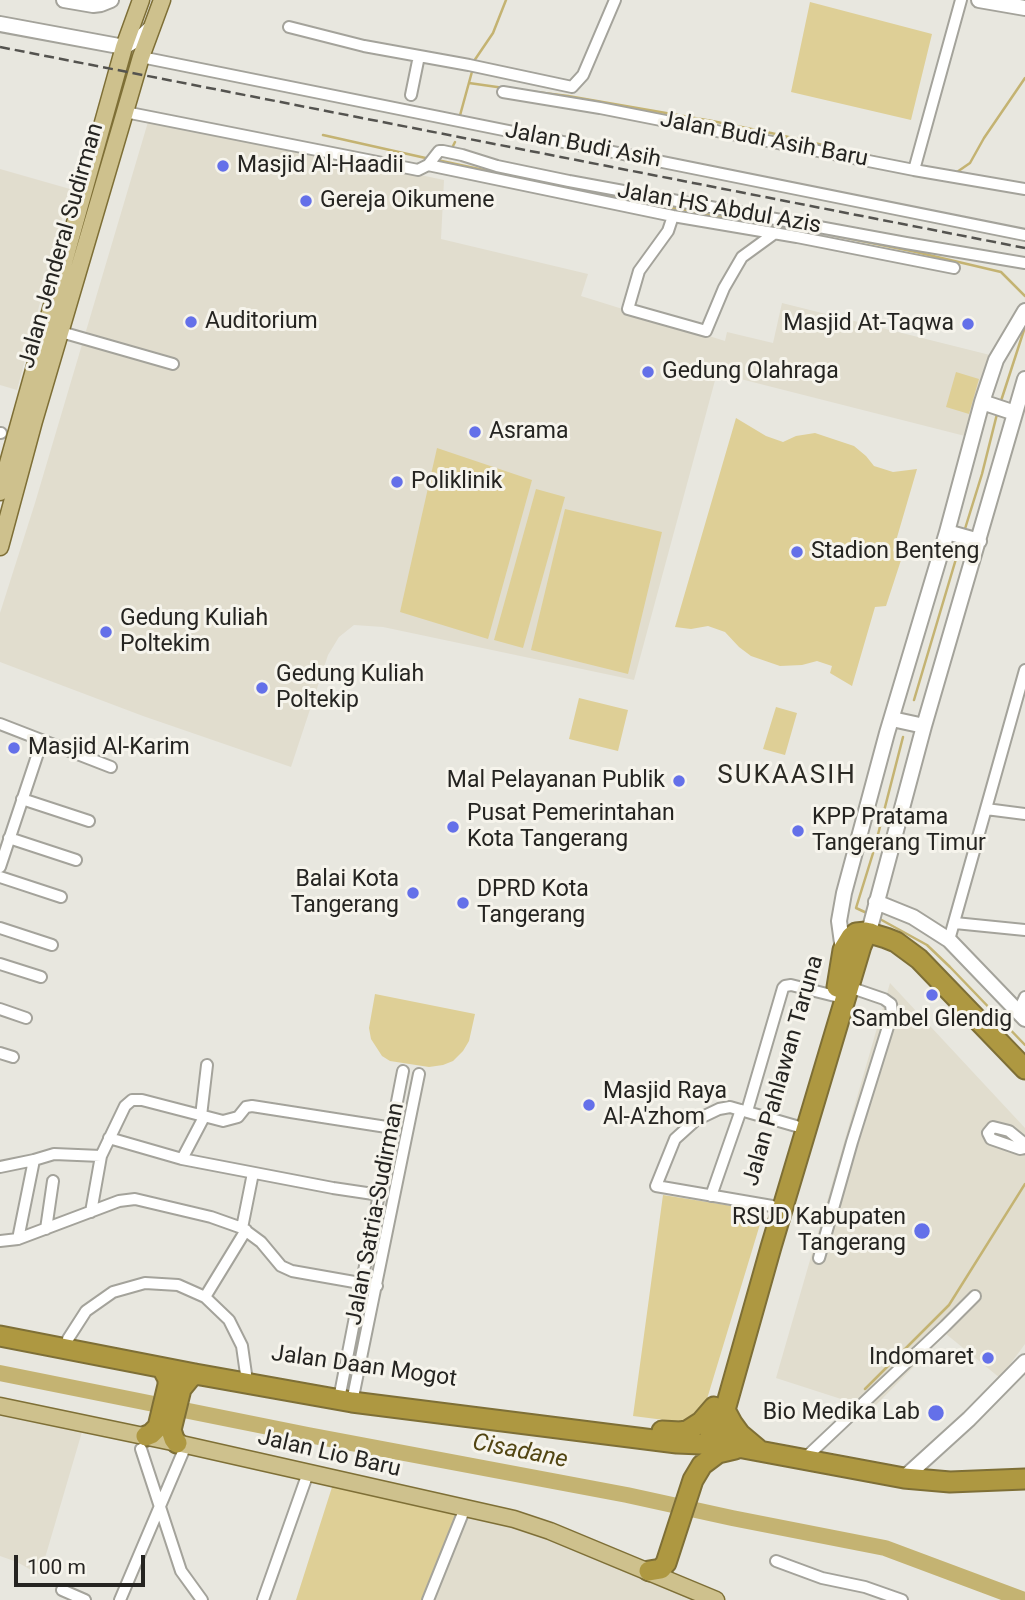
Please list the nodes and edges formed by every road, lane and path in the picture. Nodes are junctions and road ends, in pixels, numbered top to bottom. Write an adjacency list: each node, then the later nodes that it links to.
1 (64, 0): 2 (main road)
2 (111, 0)
3 (141, 0): 12 (main road, Jalan Jenderal Sudirman)
4 (162, 0): 10 (main road, Jalan Jenderal Sudirman)
5 (615, 0): 13 (street)
6 (961, 0): 20 (street)
7 (979, 0): 8 (main road)
8 (1025, 8)
9 (0, 23): 12 (main road)
10 (152, 27): 12 (main road); 14 (main road, Jalan Jenderal Sudirman)
11 (289, 27): 13 (street)
12 (124, 47): 40 (main road, Jalan Jenderal Sudirman)
13 (419, 56): 16 (street)
14 (141, 57): 17 (main road, Jalan Jenderal Sudirman); 28 (street, Jalan Budi Asih)
15 (503, 92): 20 (street, Jalan Budi Asih Baru)
16 (411, 94)
17 (124, 111): 18 (street); 35 (main road, Jalan Jenderal Sudirman)
18 (433, 158): 19 (street); 22 (street)
19 (476, 161): 21 (street); 22 (street)
20 (915, 166): 24 (street, Jalan Budi Asih Baru)
21 (495, 172): 22 (street); 23 (street)
22 (472, 173)
23 (567, 187): 25 (street); 26 (street, Jalan HS Abdul Azis)
24 (1025, 189)
25 (673, 216): 27 (street); 27 (street)
26 (803, 224): 29 (street); 30 (street, Jalan HS Abdul Azis)
27 (775, 233): 29 (street)
28 (1025, 235)
29 (797, 237): 31 (street)
30 (906, 243): 31 (street); 32 (street, Jalan HS Abdul Azis)
31 (888, 256): 33 (street)
32 (1023, 265)
33 (954, 268)
34 (1023, 314): 38 (main road, Jalan Pahlawan Taruna)
35 (61, 331): 36 (street); 43 (main road, Jalan Jenderal Sudirman)
36 (173, 365)
37 (1025, 379): 39 (main road)
38 (985, 403): 39 (main road); 41 (main road, Jalan Pahlawan Taruna)
39 (1013, 412): 42 (main road)
40 (0, 492)
41 (950, 533): 42 (main road); 46 (main road, Jalan Pahlawan Taruna)
42 (975, 540): 49 (main road)
43 (0, 547)
44 (1025, 670): 45 (street)
45 (1012, 717): 47 (street); 53 (street)
46 (892, 719): 49 (main road); 68 (main road, Jalan Pahlawan Taruna)
47 (1025, 721)
48 (0, 724): 50 (street)
49 (924, 726): 61 (main road)
50 (42, 741): 51 (street); 52 (street)
51 (111, 767)
52 (22, 799): 55 (street); 56 (street)
53 (986, 810): 54 (street); 62 (street)
54 (1025, 814)
55 (89, 821)
56 (9, 838): 57 (street); 58 (street)
57 (76, 860)
58 (0, 867)
59 (0, 877): 60 (street)
60 (61, 897)
61 (875, 905): 64 (main road); 66 (main road)
62 (955, 923): 65 (street); 66 (street)
63 (0, 928): 67 (street)
64 (871, 928): 68 (highway); 71 (highway, Jalan Pahlawan Taruna); 79 (highway)
65 (1025, 930)
66 (949, 940): 74 (main road)
67 (52, 945)
68 (843, 950): 71 (highway, Jalan Pahlawan Taruna)
69 (0, 964): 70 (street)
70 (40, 977)
71 (842, 991): 82 (street); 84 (highway, Jalan Pahlawan Taruna); 101 (street); 115 (highway, Jalan Pahlawan Taruna)
72 (1025, 997): 74 (street)
73 (0, 1009): 75 (street)
74 (1022, 1016)
75 (26, 1018)
76 (0, 1053): 77 (street)
77 (13, 1057)
78 (207, 1065): 83 (street)
79 (1025, 1069)
80 (404, 1071): 85 (street, Jalan Satria-Sudirman)
81 (419, 1074): 103 (street, Jalan Satria-Sudirman)
82 (744, 1111): 84 (street); 94 (street); 94 (street)
83 (202, 1116): 85 (street); 86 (street); 88 (street)
84 (796, 1126): 95 (highway, Jalan Pahlawan Taruna)
85 (393, 1128): 93 (street, Jalan Satria-Sudirman)
86 (108, 1138): 87 (street); 88 (street)
87 (101, 1156): 89 (street); 96 (street)
88 (182, 1159): 91 (street)
89 (34, 1160): 90 (street); 99 (street)
90 (0, 1167)
91 (253, 1172): 93 (street); 98 (street)
92 (53, 1181): 97 (street)
93 (380, 1195): 102 (street, Jalan Satria-Sudirman)
94 (711, 1196): 95 (street)
95 (772, 1206): 115 (highway, Jalan Pahlawan Taruna)
96 (91, 1212): 97 (street); 98 (street)
97 (46, 1229): 99 (street)
98 (244, 1229): 102 (street); 105 (street)
99 (18, 1238): 100 (street)
100 (0, 1241)
101 (819, 1258)
102 (363, 1283): 103 (street); 113 (street, Jalan Satria-Sudirman)
103 (377, 1286): 113 (street, Jalan Satria-Sudirman)
104 (975, 1296): 121 (street)
105 (205, 1297): 108 (street); 111 (street)
106 (0, 1326): 108 (highway, Jalan Daan Mogot)
107 (0, 1336): 112 (highway, Jalan Daan Mogot)
108 (68, 1339): 111 (highway, Jalan Daan Mogot)
109 (1024, 1365): 124 (main road)
110 (195, 1374): 112 (highway, Jalan Daan Mogot); 112 (highway); 113 (highway, Jalan Daan Mogot)
111 (246, 1374): 113 (highway, Jalan Daan Mogot)
112 (171, 1380): 117 (highway)
113 (346, 1396): 115 (highway, Jalan Daan Mogot); 118 (highway, Jalan Daan Mogot)
114 (0, 1406): 117 (main road, Jalan Lio Baru)
115 (720, 1408): 116 (highway, Jalan Pahlawan Taruna); 120 (highway)
116 (708, 1437): 118 (highway, Jalan Daan Mogot); 119 (highway, Jalan Daan Mogot)
117 (163, 1438): 122 (main road, Jalan Lio Baru); 126 (street); 126 (street)
118 (677, 1443): 123 (highway)
119 (743, 1448): 120 (highway, Jalan Daan Mogot); 123 (highway)
120 (763, 1452): 121 (highway, Jalan Daan Mogot)
121 (803, 1460): 124 (highway, Jalan Daan Mogot)
122 (308, 1473): 127 (main road, Jalan Lio Baru); 135 (street)
123 (694, 1478): 129 (highway)
124 (904, 1478): 125 (highway, Jalan Daan Mogot)
125 (1025, 1479)
126 (160, 1508): 133 (street); 134 (street)
127 (466, 1508): 129 (main road, Jalan Lio Baru); 136 (street)
128 (776, 1561): 138 (street)
129 (646, 1570): 131 (main road, Jalan Lio Baru)
130 (61, 1590): 132 (street)
131 (695, 1595): 137 (main road, Jalan Lio Baru)
132 (85, 1600)
133 (120, 1600)
134 (202, 1600)
135 (263, 1600)
136 (428, 1600)
137 (716, 1600)
138 (902, 1600)

